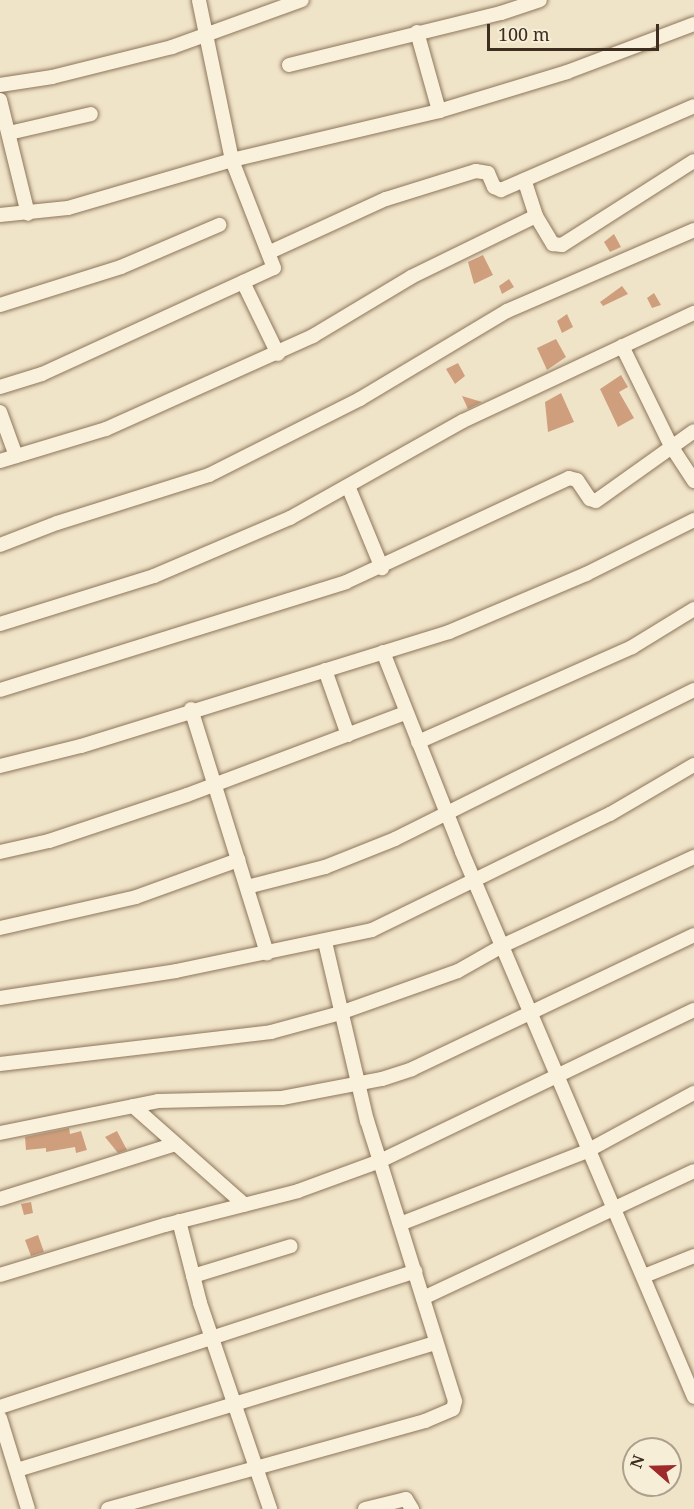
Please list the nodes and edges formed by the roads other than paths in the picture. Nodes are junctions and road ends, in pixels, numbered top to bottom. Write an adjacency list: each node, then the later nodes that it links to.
1 (199, 0): 6 (street)
2 (302, 0): 6 (street)
3 (540, 0): 5 (street)
4 (694, 24): 11 (street)
5 (417, 32): 7 (street); 11 (street)
6 (207, 36): 8 (street); 14 (street)
7 (289, 65)
8 (0, 85)
9 (0, 100): 13 (street)
10 (694, 106): 16 (street)
11 (439, 111): 14 (street)
12 (91, 114): 13 (street)
13 (9, 133): 17 (street)
14 (232, 160): 17 (street); 22 (street)
15 (694, 161): 19 (street)
16 (524, 180): 19 (street); 22 (street)
17 (28, 214): 18 (street)
18 (0, 215)
19 (536, 216): 27 (street)
20 (219, 225): 24 (street)
21 (694, 230): 37 (street)
22 (270, 252): 23 (street)
23 (243, 282): 27 (street); 28 (street)
24 (0, 305)
25 (694, 313): 26 (street)
26 (622, 346): 31 (street); 35 (street)
27 (278, 354): 32 (street)
28 (0, 387)
29 (0, 412): 32 (street)
30 (694, 431): 31 (street)
31 (671, 446): 34 (street); 38 (street)
32 (16, 456): 33 (street)
33 (0, 461)
34 (694, 481)
35 (348, 486): 38 (street); 40 (street)
36 (694, 520): 41 (street)
37 (0, 545)
38 (382, 568): 43 (street)
39 (694, 609): 48 (street)
40 (0, 624)
41 (383, 652): 42 (street); 46 (street)
42 (325, 670): 45 (street); 47 (street)
43 (0, 690)
44 (694, 690): 52 (street)
45 (191, 709): 50 (street); 51 (street)
46 (405, 713): 47 (street); 48 (street)
47 (348, 735): 51 (street)
48 (418, 742): 52 (street)
49 (694, 765): 56 (street)
50 (0, 766)
51 (215, 784): 53 (street); 55 (street)
52 (447, 813): 56 (street); 57 (street)
53 (0, 852)
54 (694, 857): 61 (street)
55 (238, 860): 57 (street); 58 (street)
56 (475, 883): 60 (street); 61 (street)
57 (247, 887): 62 (street)
58 (0, 928)
59 (694, 935): 65 (street)
60 (325, 942): 62 (street); 66 (street)
61 (502, 946): 65 (street); 66 (street)
62 (267, 953): 63 (street)
63 (0, 998)
64 (694, 1010): 68 (street)
65 (529, 1011): 68 (street); 69 (street)
66 (340, 1013): 67 (street); 69 (street)
67 (0, 1064)
68 (557, 1073): 74 (street); 75 (street)
69 (358, 1085): 71 (street); 75 (street)
70 (694, 1094): 74 (street)
71 (133, 1106): 72 (street); 73 (street)
72 (0, 1132)
73 (176, 1144): 77 (street); 78 (street)
74 (587, 1151): 79 (street); 81 (street)
75 (380, 1161): 78 (street); 81 (street)
76 (694, 1171): 79 (street)
77 (0, 1199)
78 (245, 1204): 80 (street)
79 (616, 1209): 87 (street); 88 (street)
80 (179, 1221): 85 (street); 86 (street)
81 (400, 1224): 84 (street)
82 (291, 1246): 86 (street)
83 (694, 1256): 87 (street)
84 (415, 1271): 88 (street); 89 (street)
85 (0, 1275)
86 (193, 1276): 89 (street)
87 (644, 1276): 91 (street)
88 (423, 1299): 90 (street)
89 (214, 1338): 92 (street); 93 (street)
90 (435, 1343): 92 (street); 96 (street)
91 (694, 1397)
92 (236, 1402): 96 (street); 97 (street)
93 (0, 1407)
94 (0, 1418): 95 (street)
95 (3, 1435): 97 (street)
96 (256, 1467): 99 (street); 100 (street)
97 (17, 1470): 98 (street)
98 (28, 1509)
99 (108, 1509)
100 (270, 1509)
101 (365, 1509): 102 (street)
102 (412, 1509)

